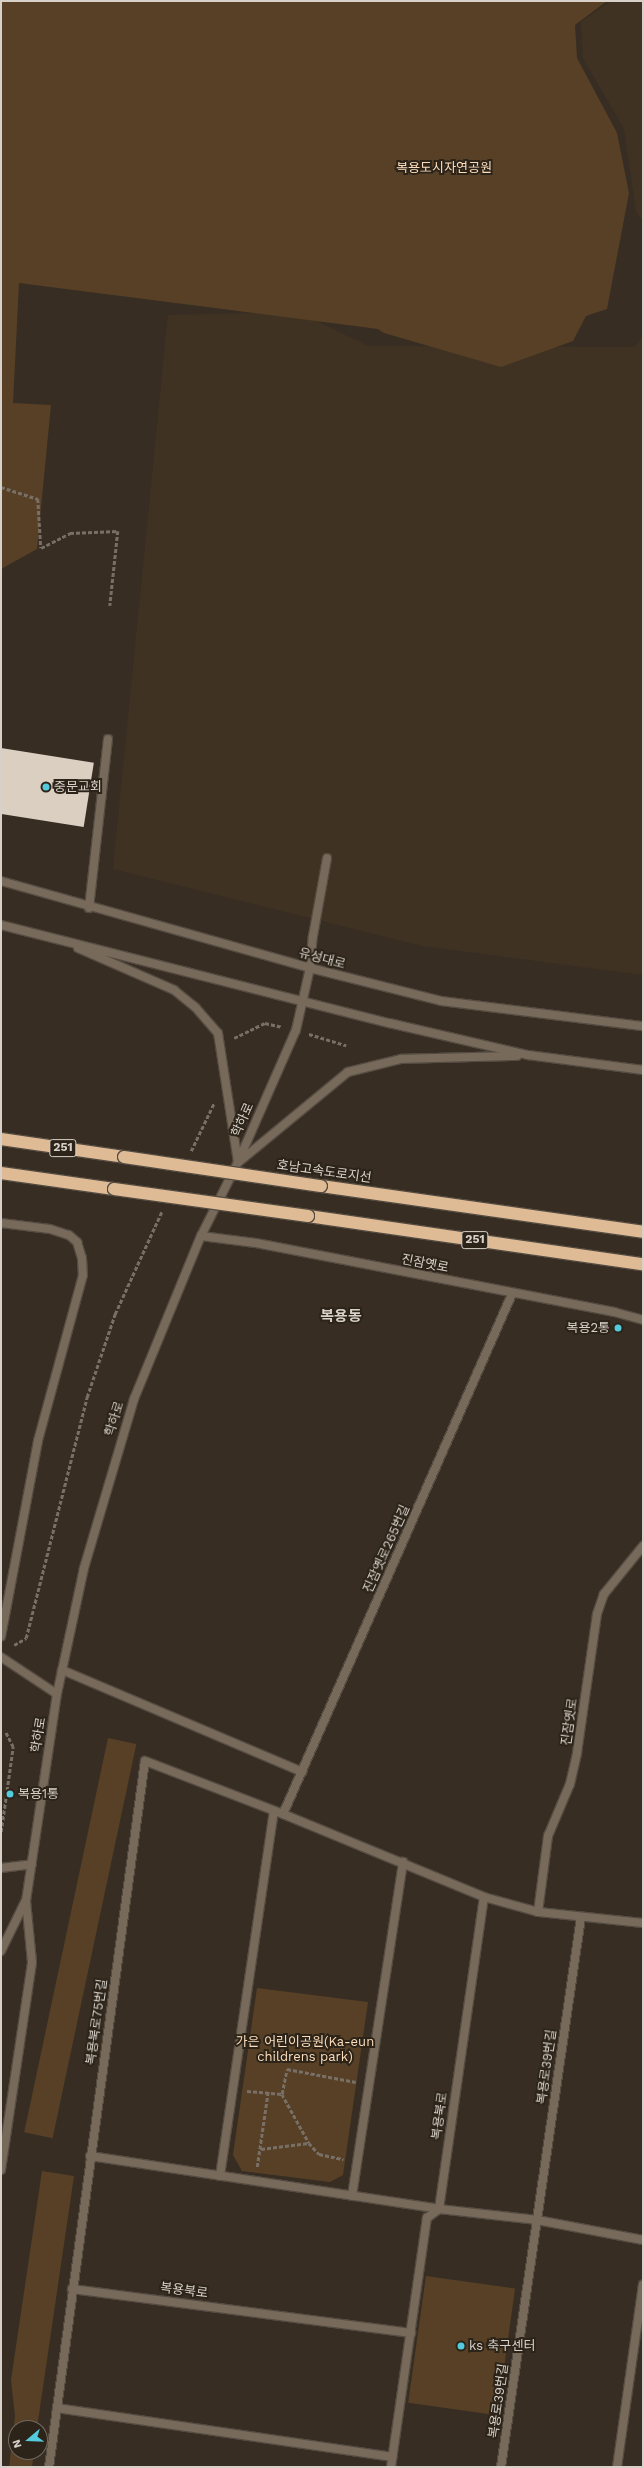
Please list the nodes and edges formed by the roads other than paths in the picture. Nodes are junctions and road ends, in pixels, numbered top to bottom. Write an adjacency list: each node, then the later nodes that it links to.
1 (108, 739): 4 (street)
2 (327, 858): 7 (street, 학하로)
3 (1, 881): 4 (street, 유성대로)
4 (89, 908): 7 (street, 유성대로)
5 (1, 925): 6 (street)
6 (55, 939): 8 (street); 13 (street)
7 (310, 968): 8 (street, 학하로); 9 (street, 유성대로)
8 (302, 1001): 10 (street); 13 (street, 학하로)
9 (643, 1026)
10 (528, 1055): 11 (street); 13 (street)
11 (643, 1070)
12 (1, 1139): 16 (highway, 호남고속도로지선 / 251, bridge)
13 (238, 1162): 17 (street, 학하로)
14 (1, 1172): 18 (highway, 251, bridge)
15 (1, 1223): 22 (street)
16 (643, 1232)
17 (201, 1236): 19 (street, 진잠옛로); 24 (street, 학하로)
18 (643, 1264)
19 (512, 1294): 20 (street, 진잠옛로); 26 (street, 진잠옛로265번길)
20 (643, 1320)
21 (643, 1546): 34 (street, 진잠옛로)
22 (1, 1637)
23 (1, 1657): 25 (street)
24 (62, 1670): 25 (street, 학하로); 26 (street)
25 (57, 1694): 30 (street, 학하로)
26 (302, 1772): 28 (street, 진잠옛로265번길)
27 (274, 1810): 28 (street); 38 (street, 복용북로75번길); 40 (street)
28 (283, 1814): 29 (street)
29 (403, 1862): 32 (street); 41 (street)
30 (32, 1864): 31 (street); 33 (street, 학하로)
31 (1, 1868)
32 (484, 1897): 34 (street); 42 (street, 복용북로)
33 (26, 1901): 37 (street, 학하로); 39 (street, 학하로)
34 (538, 1912): 35 (street)
35 (581, 1917): 36 (street); 43 (street, 복용로39번길)
36 (643, 1923)
37 (1, 1951)
38 (90, 2156): 40 (street); 46 (street, 복용북로75번길)
39 (1, 2170)
40 (220, 2176): 41 (street)
41 (352, 2196): 42 (street)
42 (439, 2209): 43 (street); 47 (street)
43 (537, 2220): 44 (street); 52 (street, 복용로39번길)
44 (643, 2240)
45 (643, 2285): 53 (street)
46 (72, 2289): 47 (street, 복용북로); 48 (street, 복용북로75번길)
47 (411, 2333): 49 (street)
48 (57, 2408): 49 (street); 50 (street, 복용북로75번길)
49 (392, 2457): 51 (street)
50 (49, 2467)
51 (391, 2467)
52 (501, 2467)
53 (617, 2467)

